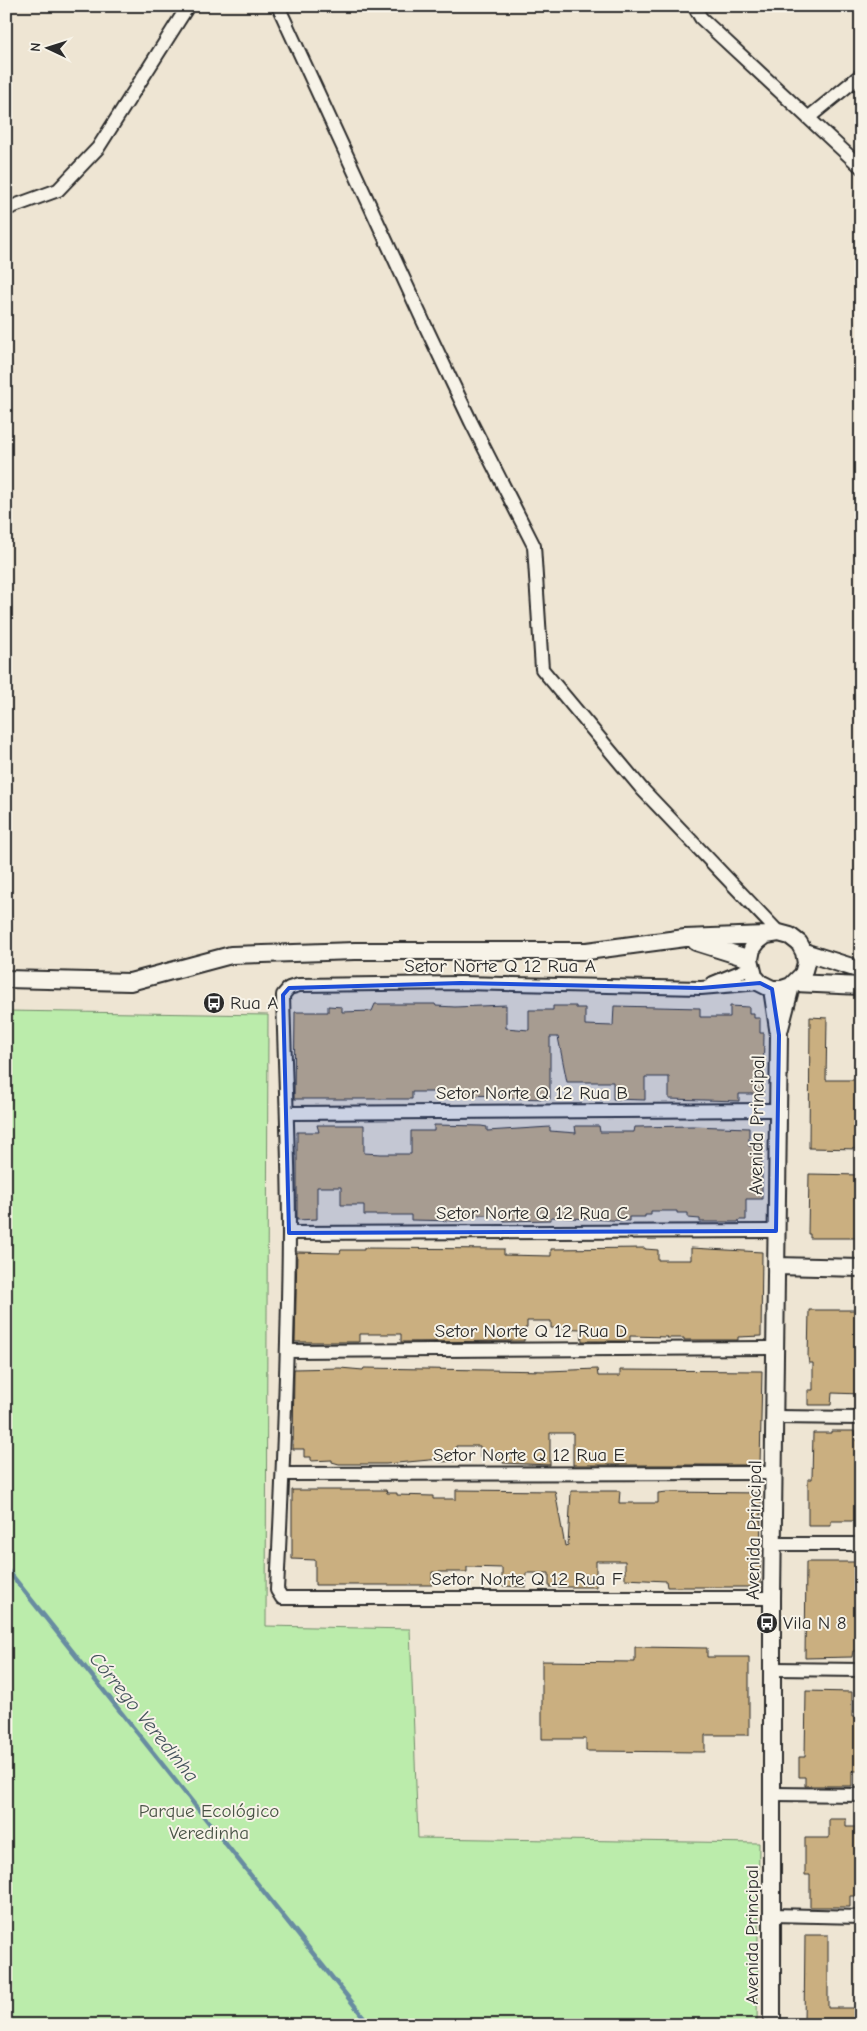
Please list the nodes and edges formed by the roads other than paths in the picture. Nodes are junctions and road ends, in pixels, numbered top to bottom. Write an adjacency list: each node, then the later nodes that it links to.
1 (188, 6): 7 (street)
2 (278, 6): 8 (street)
3 (694, 6): 5 (street)
4 (861, 75): 5 (street)
5 (808, 118): 6 (street)
6 (859, 163)
7 (6, 210)
8 (773, 934): 9 (street); 10 (street); 11 (street)
9 (685, 938): 11 (street); 13 (street)
10 (804, 952): 12 (street); 14 (street, Avenida Principal)
11 (750, 964): 15 (street, Avenida Principal); 17 (street)
12 (861, 970)
13 (6, 979)
14 (793, 984): 15 (street); 16 (street); 18 (street, Avenida Principal)
15 (766, 986): 17 (street, Setor Norte Q 12 Rua A); 18 (street, Avenida Principal)
16 (861, 986)
17 (701, 988): 20 (street, Setor Norte Q 12 Rua A)
18 (778, 1036): 19 (street, Avenida Principal)
19 (776, 1110): 20 (street, Setor Norte Q 12 Rua B); 21 (street, Avenida Principal)
20 (288, 1113): 22 (street)
21 (776, 1231): 22 (street, Setor Norte Q 12 Rua C); 23 (street, Avenida Principal)
22 (289, 1233): 26 (street)
23 (776, 1266): 24 (street); 25 (street, Avenida Principal)
24 (861, 1268)
25 (776, 1348): 26 (street, Setor Norte Q 12 Rua D); 27 (street, Avenida Principal)
26 (287, 1352): 30 (street)
27 (775, 1416): 28 (street); 29 (street, Avenida Principal)
28 (861, 1418)
29 (775, 1473): 30 (street, Setor Norte Q 12 Rua E); 31 (street, Avenida Principal)
30 (283, 1474): 33 (street, Setor Norte Q 12 Rua F)
31 (773, 1544): 32 (street); 33 (street, Avenida Principal)
32 (861, 1544)
33 (772, 1598): 34 (street, Avenida Principal)
34 (774, 1669): 35 (street); 36 (street, Avenida Principal)
35 (861, 1670)
36 (773, 1794): 37 (street); 38 (street, Avenida Principal)
37 (861, 1795)
38 (772, 1915): 39 (street); 40 (street, Avenida Principal)
39 (861, 1917)
40 (772, 2025)

